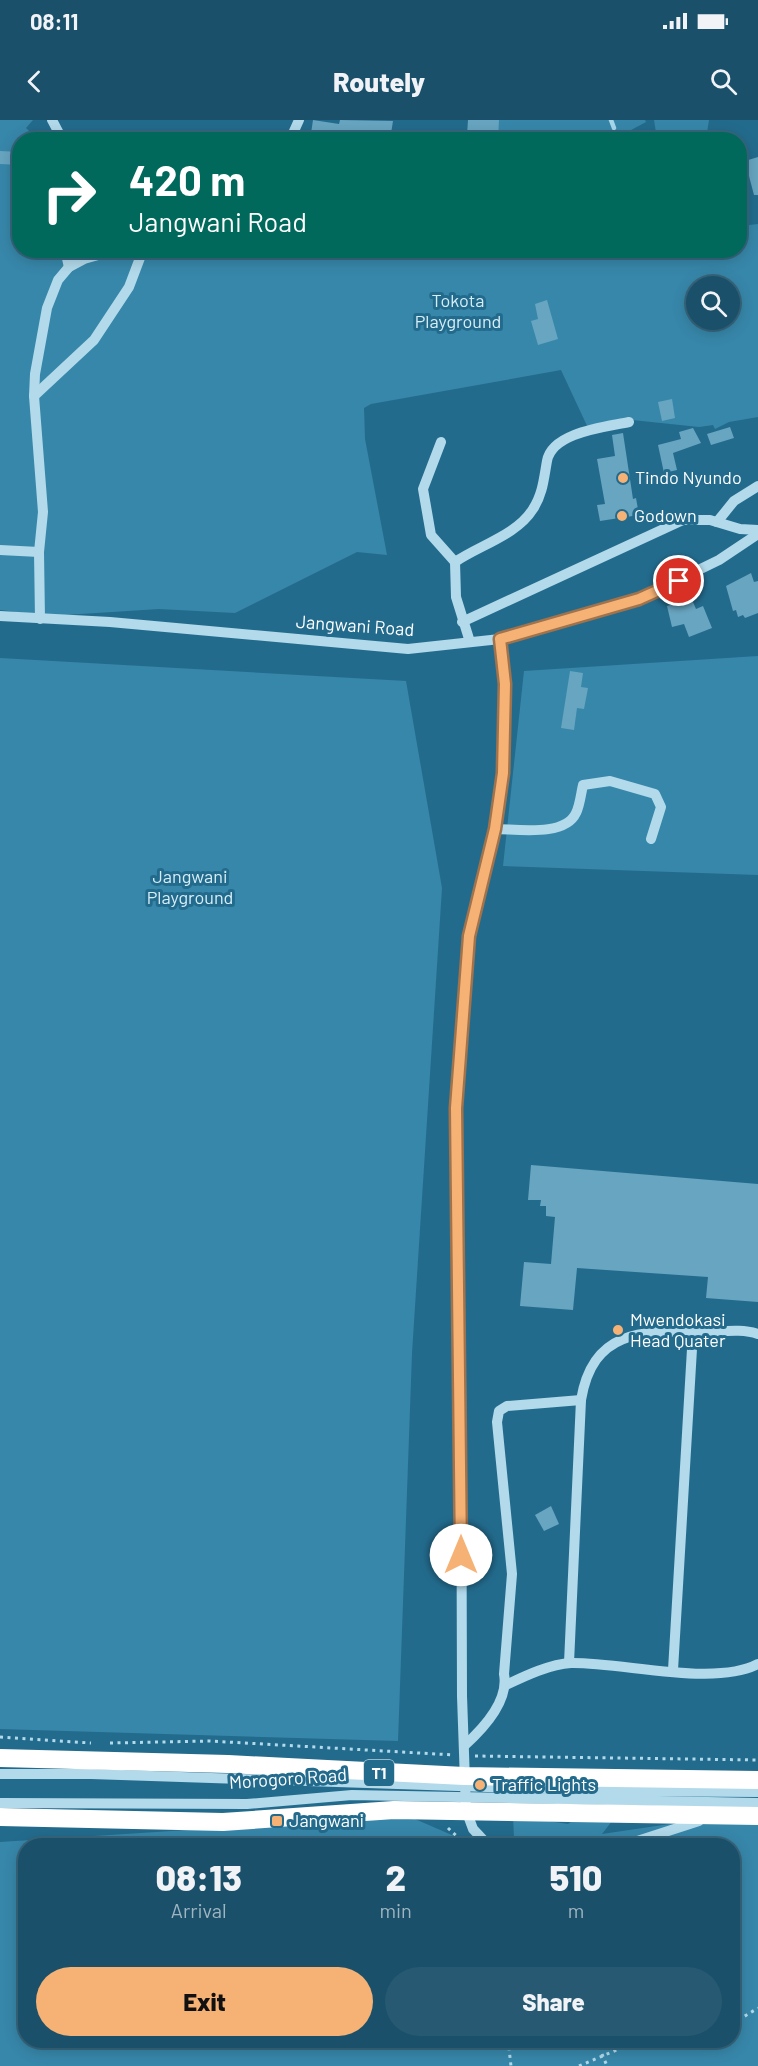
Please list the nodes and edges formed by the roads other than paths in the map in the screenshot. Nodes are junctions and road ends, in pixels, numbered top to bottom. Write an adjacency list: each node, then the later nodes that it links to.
1 (67, 258): 4 (street)
2 (88, 258): 4 (street)
3 (140, 258): 5 (street)
4 (69, 267): 5 (street)
5 (34, 396): 12 (street)
6 (629, 422): 13 (street)
7 (441, 442): 13 (street)
8 (758, 486): 9 (street)
9 (717, 522): 10 (street); 16 (street)
10 (758, 532): 17 (street, Jangwani Road)
11 (0, 550): 12 (street)
12 (39, 552): 15 (street)
13 (455, 562): 16 (street)
14 (0, 616): 15 (street, Jangwani Road)
15 (40, 619): 18 (street, Jangwani Road)
16 (462, 622): 18 (street)
17 (500, 639): 18 (street, Jangwani Road); 19 (street)
18 (470, 642)
19 (495, 829): 20 (street); 28 (street)
20 (651, 839)
21 (693, 1332): 22 (street); 23 (street); 26 (street)
22 (758, 1334)
23 (581, 1400): 24 (street); 27 (street)
24 (569, 1663): 26 (street); 27 (street)
25 (758, 1664): 26 (street)
26 (673, 1670)
27 (506, 1685): 28 (street)
28 (464, 1751): 32 (street)
29 (0, 1758): 32 (highway, Morogoro Road / T1)
30 (0, 1774): 32 (street, Morogoro Road)
31 (758, 1780): 32 (highway, Morogoro Road / T1)
32 (465, 1781): 33 (street, Morogoro Road); 36 (street)
33 (758, 1792)
34 (0, 1803): 36 (street, Morogoro Road)
35 (758, 1803): 36 (street, Morogoro Road)
36 (466, 1804): 37 (highway, Morogoro Road / T1); 39 (highway, Morogoro Road / T1); 40 (street)
37 (719, 1815): 38 (highway, Morogoro Road / T1); 41 (street)
38 (758, 1816)
39 (0, 1817)
40 (481, 1838)
41 (647, 1838)

